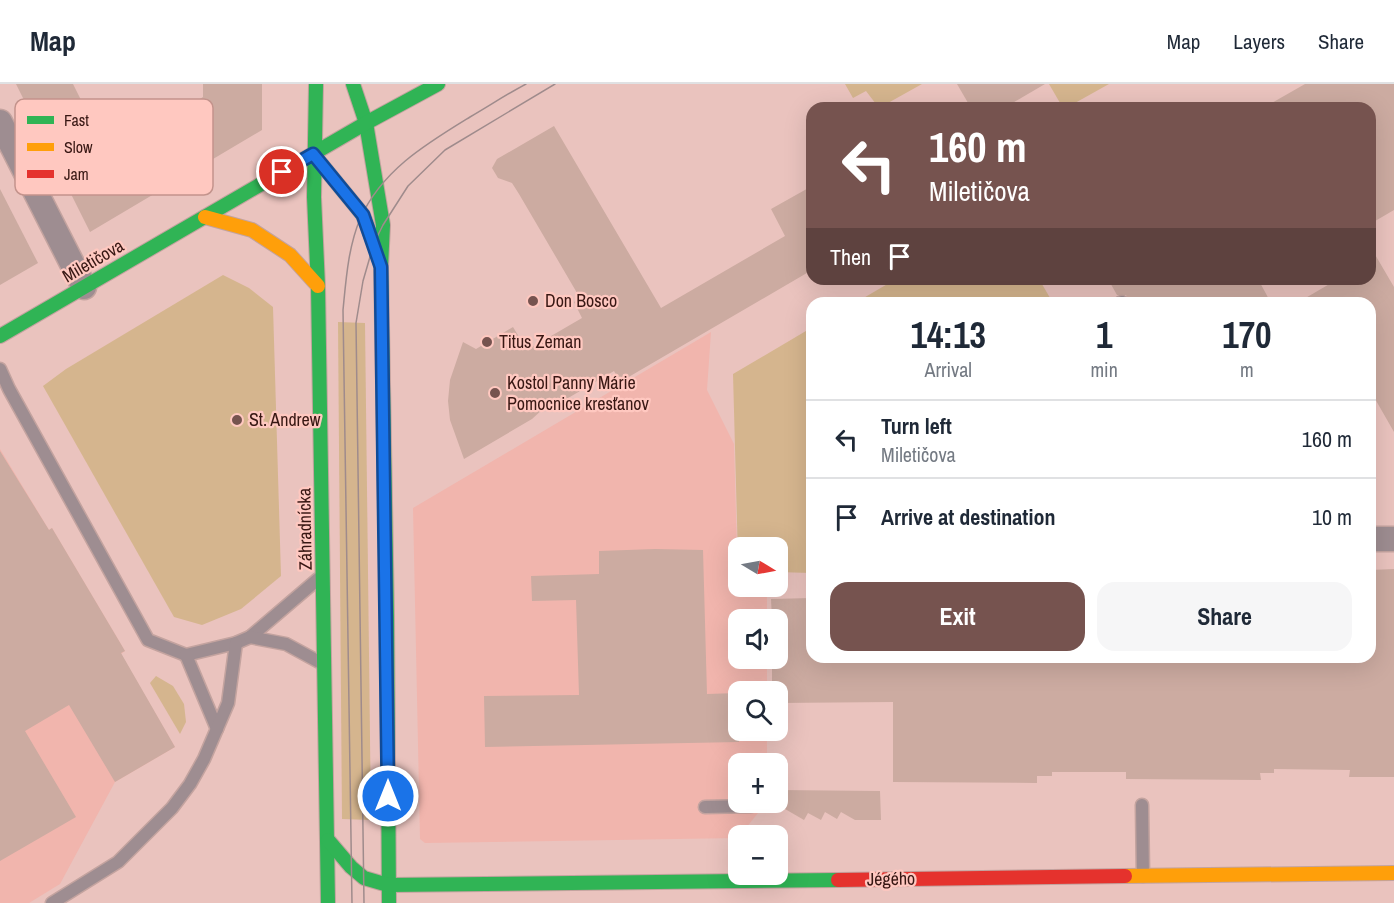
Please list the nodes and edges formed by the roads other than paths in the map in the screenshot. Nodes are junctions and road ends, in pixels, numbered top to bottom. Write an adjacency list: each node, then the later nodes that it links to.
1 (316, 84): 7 (street, Záhradnícka)
2 (353, 84): 5 (street)
3 (438, 84): 5 (street, Miletičova)
4 (0, 122): 6 (street)
5 (366, 123): 7 (street, Miletičova); 10 (street)
6 (15, 151)
7 (313, 154): 9 (street, Miletičova); 10 (street); 11 (street, Záhradnícka)
8 (37, 195): 12 (street)
9 (205, 216): 11 (street); 12 (street, Miletičova)
10 (381, 267): 29 (street)
11 (318, 286): 17 (street, Záhradnícka)
12 (84, 287): 13 (street, Miletičova)
13 (0, 336)
14 (0, 369): 20 (lane)
15 (1376, 538): 16 (street)
16 (1394, 539)
17 (324, 573): 18 (lane); 21 (street, Záhradnícka)
18 (250, 637): 19 (lane); 21 (lane)
19 (236, 643): 20 (lane); 22 (lane)
20 (186, 655): 22 (lane)
21 (326, 665): 26 (street, Záhradnícka)
22 (217, 729): 31 (lane)
23 (1142, 805): 28 (lane)
24 (728, 806): 25 (lane)
25 (705, 807)
26 (328, 840): 29 (street, Jégého); 32 (street, Záhradnícka)
27 (1394, 873): 28 (street, Jégého)
28 (1143, 876): 29 (street, Jégého)
29 (388, 885): 30 (street); 33 (street)
30 (375, 897)
31 (52, 903)
32 (328, 903)
33 (389, 903)

